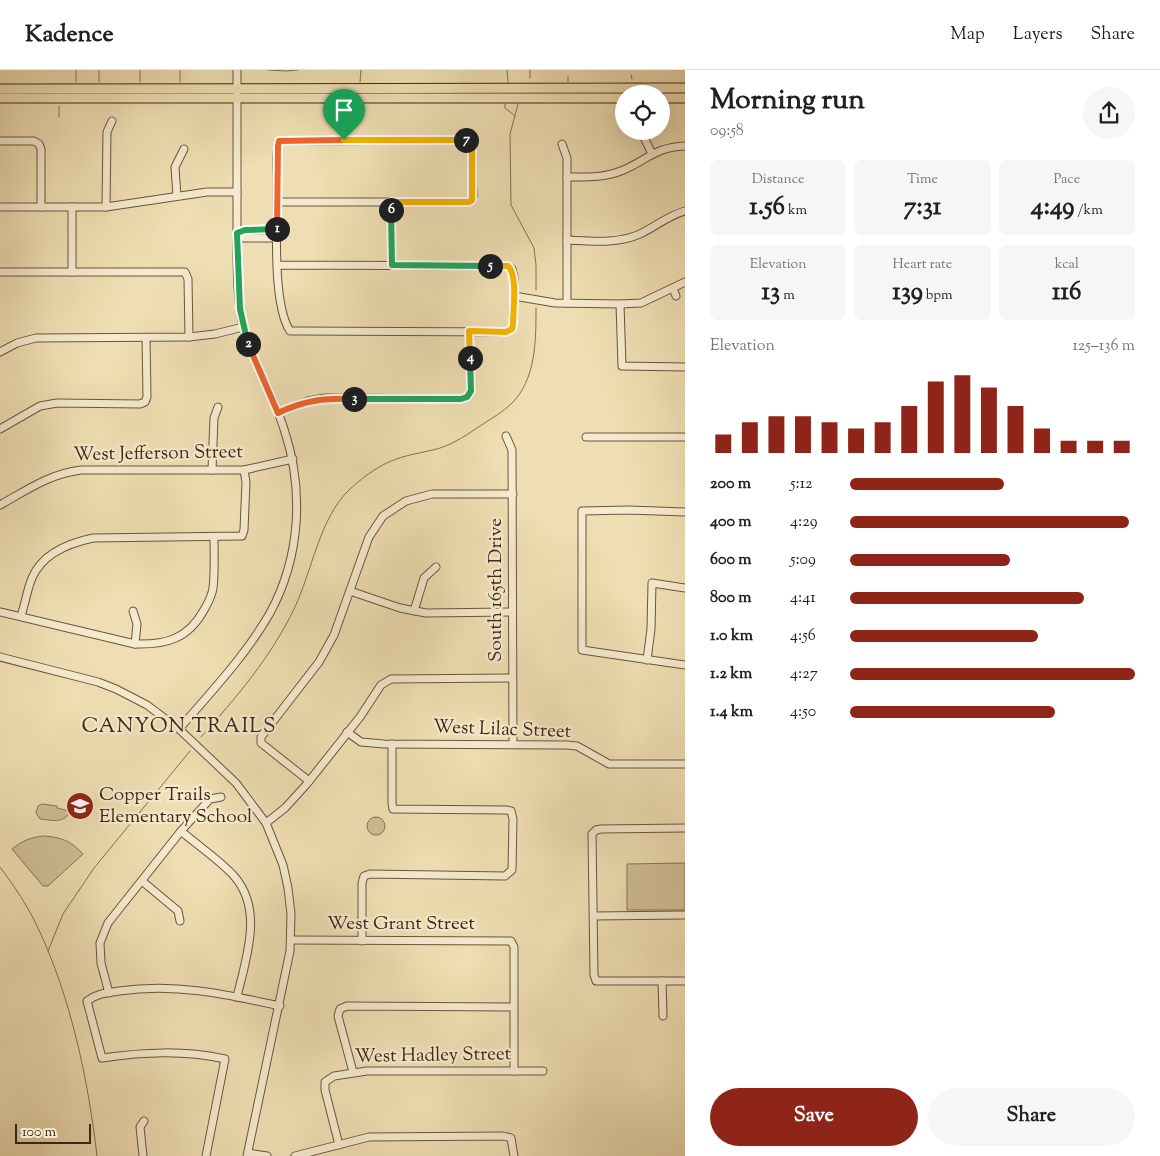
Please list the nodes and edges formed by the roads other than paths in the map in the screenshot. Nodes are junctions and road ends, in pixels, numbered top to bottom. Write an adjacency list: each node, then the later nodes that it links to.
1 (237, 70): 5 (street)
2 (555, 88): 3 (main road); 5 (main road); 7 (main road)
3 (685, 88)
4 (0, 89): 5 (main road)
5 (237, 93): 6 (main road); 7 (main road); 19 (street)
6 (0, 98)
7 (507, 98): 8 (main road)
8 (615, 98)
9 (670, 98): 10 (main road)
10 (685, 98)
11 (112, 121): 26 (street)
12 (645, 140): 17 (street)
13 (0, 141): 24 (street)
14 (562, 144): 18 (street)
15 (685, 146): 17 (street)
16 (184, 149): 20 (street)
17 (652, 154): 18 (street)
18 (567, 177): 30 (street)
19 (237, 192): 20 (street); 28 (street)
20 (177, 196): 26 (street)
21 (277, 202): 22 (street); 22 (street); 29 (street)
22 (391, 202): 32 (street)
23 (0, 207): 24 (street)
24 (41, 207): 25 (street)
25 (72, 207): 26 (street); 34 (street)
26 (106, 207)
27 (685, 211): 30 (street)
28 (237, 233): 29 (street); 41 (street)
29 (277, 234): 31 (street)
30 (567, 240): 39 (street)
31 (278, 265): 32 (street); 42 (street)
32 (392, 265): 37 (street)
33 (0, 272): 34 (street)
34 (72, 272): 43 (street)
35 (685, 282): 36 (street)
36 (672, 288): 38 (street); 40 (street)
37 (514, 296): 39 (street); 42 (street)
38 (676, 296)
39 (567, 303): 40 (street)
40 (620, 304): 46 (street)
41 (243, 327): 43 (street); 48 (street)
42 (469, 331): 48 (street)
43 (189, 337): 44 (street)
44 (146, 338): 45 (street); 49 (street)
45 (0, 352)
46 (685, 367)
47 (218, 407): 54 (street)
48 (278, 413): 53 (street)
49 (0, 428)
50 (506, 436): 56 (street, South 165th Drive)
51 (586, 437): 52 (street)
52 (685, 437)
53 (293, 459): 55 (street, West Jefferson Street); 73 (street)
54 (212, 470): 55 (street, West Jefferson Street); 57 (street, West Jefferson Street)
55 (244, 470): 59 (street)
56 (512, 494): 62 (street); 66 (street, South 165th Drive)
57 (0, 505)
58 (685, 512): 70 (street)
59 (214, 537): 67 (street); 68 (street)
60 (436, 567): 64 (street)
61 (685, 588): 70 (street)
62 (350, 591): 64 (street); 78 (street)
63 (133, 611): 68 (street)
64 (414, 611): 66 (street)
65 (0, 612): 67 (street)
66 (512, 612): 72 (street, South 165th Drive)
67 (21, 616): 68 (street)
68 (135, 644)
69 (0, 657): 73 (street)
70 (647, 660): 71 (street)
71 (685, 665)
72 (512, 678): 74 (street); 76 (street, South 165th Drive)
73 (179, 728): 80 (street)
74 (347, 732): 75 (street, West Lilac Street); 78 (street)
75 (392, 744): 76 (street, West Lilac Street); 88 (street)
76 (512, 744): 77 (street, West Lilac Street)
77 (685, 764)
78 (309, 781): 80 (street)
79 (221, 797): 82 (street)
80 (266, 823): 87 (street)
81 (685, 828): 85 (street)
82 (182, 831): 83 (street); 92 (street)
83 (142, 881): 86 (street); 91 (street)
84 (685, 915): 85 (street)
85 (594, 916): 89 (street)
86 (180, 921)
87 (291, 940): 88 (street, West Grant Street); 93 (street)
88 (362, 941): 94 (street, West Grant Street)
89 (662, 981): 90 (street); 95 (street)
90 (685, 981)
91 (109, 993): 92 (street); 103 (street)
92 (238, 997): 93 (street)
93 (280, 1006): 101 (street)
94 (513, 1007): 96 (street); 98 (street)
95 (663, 1016)
96 (514, 1071): 97 (street, West Hadley Street); 98 (street, West Hadley Street)
97 (543, 1071)
98 (354, 1072): 100 (street, West Hadley Street)
99 (144, 1121): 102 (street)
100 (339, 1144): 105 (street); 106 (street)
101 (248, 1154): 104 (street)
102 (143, 1156)
103 (206, 1156)
104 (267, 1156)
105 (295, 1156)
106 (514, 1156)

